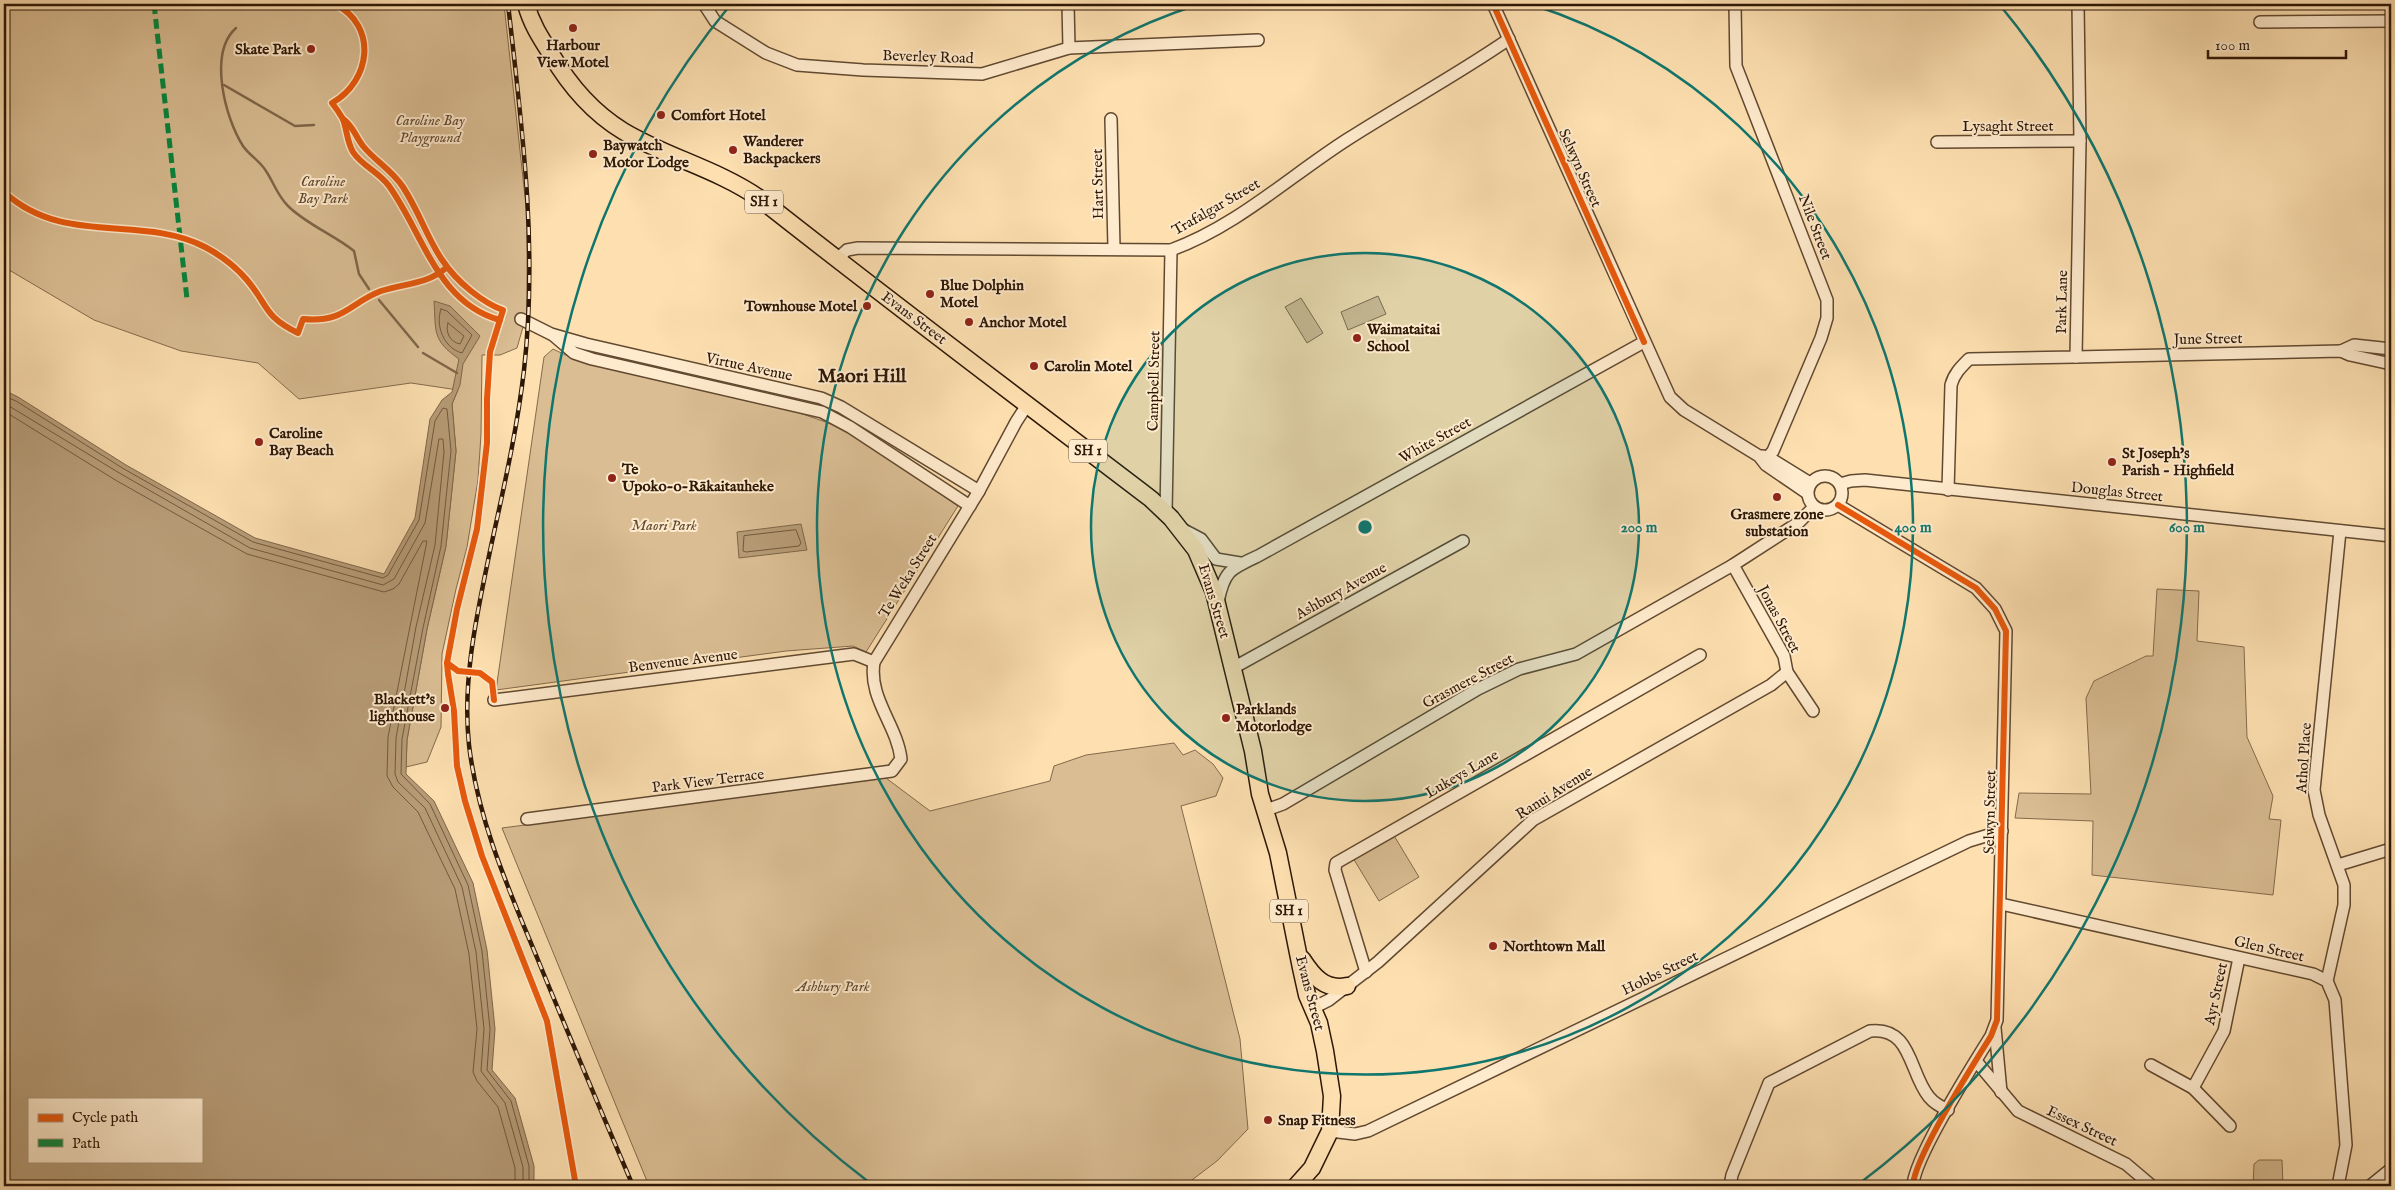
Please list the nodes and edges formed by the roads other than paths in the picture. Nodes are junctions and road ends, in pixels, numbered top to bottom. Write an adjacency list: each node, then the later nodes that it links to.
1 (526, 4): 13 (highway, SH 1)
2 (538, 4): 13 (highway, SH 1)
3 (704, 4): 12 (street, Beverley Road)
4 (1068, 4): 12 (street)
5 (1493, 4): 10 (street, Selwyn Street)
6 (1735, 4): 28 (street, Nile Street)
7 (2078, 4): 15 (street, Park Lane)
8 (2391, 21): 9 (street)
9 (2260, 22)
10 (1509, 39): 18 (street, Trafalgar Street); 22 (street, Selwyn Street)
11 (1258, 40): 12 (street, Beverley Road)
12 (1069, 48)
13 (547, 49): 19 (highway, Evans Street / SH 1)
14 (1111, 119): 17 (street, Hart Street)
15 (2080, 141): 16 (street, Lysaght Street); 25 (street, Park Lane)
16 (1937, 142)
17 (1114, 248): 18 (street, Trafalgar Street); 19 (street, Trafalgar Street)
18 (1172, 250): 36 (street, Campbell Street)
19 (838, 258): 27 (highway, Evans Street / SH 1)
20 (521, 319): 21 (street, Virtue Avenue)
21 (551, 334): 32 (street, Virtue Avenue); 34 (street, Virtue Avenue)
22 (1644, 342): 28 (street, Selwyn Street); 41 (street, White Street)
23 (2391, 348): 24 (street, June Street)
24 (2341, 351): 25 (street, June Street); 26 (street, June Street)
25 (2076, 356): 31 (street)
26 (2391, 364)
27 (1027, 406): 32 (street, Te Weka Street); 36 (highway, Evans Street / SH 1)
28 (1763, 456): 30 (street, Selwyn Street)
29 (1840, 484): 30 (street); 31 (street, Douglas Street); 33 (street)
30 (1809, 488): 35 (street)
31 (1948, 490): 38 (street, Douglas Street)
32 (979, 491): 34 (street, Te Weka Street)
33 (1838, 505): 35 (street); 52 (street, Selwyn Street)
34 (970, 506): 45 (street, Te Weka Street)
35 (1814, 507): 42 (street, Grasmere Street)
36 (1166, 513): 37 (highway, Evans Street / SH 1)
37 (1180, 528): 41 (street); 43 (highway, Evans Street / SH 1)
38 (2340, 531): 39 (street, Douglas Street); 54 (street, Athol Place)
39 (2391, 536)
40 (1463, 541): 46 (street, Ashbury Avenue)
41 (1240, 563): 43 (street, White Street)
42 (1733, 565): 47 (street, Jonas Street); 50 (street, Grasmere Street)
43 (1218, 606): 46 (highway, Evans Street / SH 1)
44 (1700, 655): 58 (street, Lukeys Lane)
45 (874, 662): 48 (street, Benvenue Avenue); 51 (street, Park View Terrace)
46 (1233, 668): 50 (highway, Evans Street / SH 1)
47 (1787, 672): 49 (street, Jonas Street); 58 (street, Ranui Avenue)
48 (494, 700)
49 (1813, 711)
50 (1266, 810): 56 (highway, Evans Street / SH 1)
51 (526, 819)
52 (2002, 831): 55 (street, Selwyn Street); 69 (street, Hobbs Street)
53 (2391, 849): 54 (street)
54 (2338, 865): 59 (street, Athol Place)
55 (2001, 904): 57 (street, Glen Street); 62 (street, Selwyn Street)
56 (1300, 955): 60 (highway); 61 (highway, Evans Street / SH 1)
57 (2239, 958): 59 (street, Glen Street); 65 (street, Ayr Street)
58 (1366, 972): 60 (street, Ranui Avenue)
59 (2327, 981): 75 (street)
60 (1348, 986): 61 (street, Ranui Avenue)
61 (1313, 1008): 69 (highway, Evans Street / SH 1)
62 (1995, 1028): 63 (street, Selwyn Street); 66 (street)
63 (1976, 1061): 66 (street, Essex Street); 67 (street, Selwyn Street)
64 (2151, 1065): 65 (street)
65 (2192, 1088): 68 (street)
66 (2002, 1092): 74 (street, Essex Street)
67 (1948, 1110): 72 (street); 73 (street, Selwyn Street)
68 (2230, 1126)
69 (1330, 1131): 71 (highway, Evans Street / SH 1)
70 (2391, 1169): 76 (street)
71 (1296, 1186)
72 (1730, 1186)
73 (1913, 1186)
74 (2152, 1186)
75 (2338, 1186)
76 (2370, 1186)

